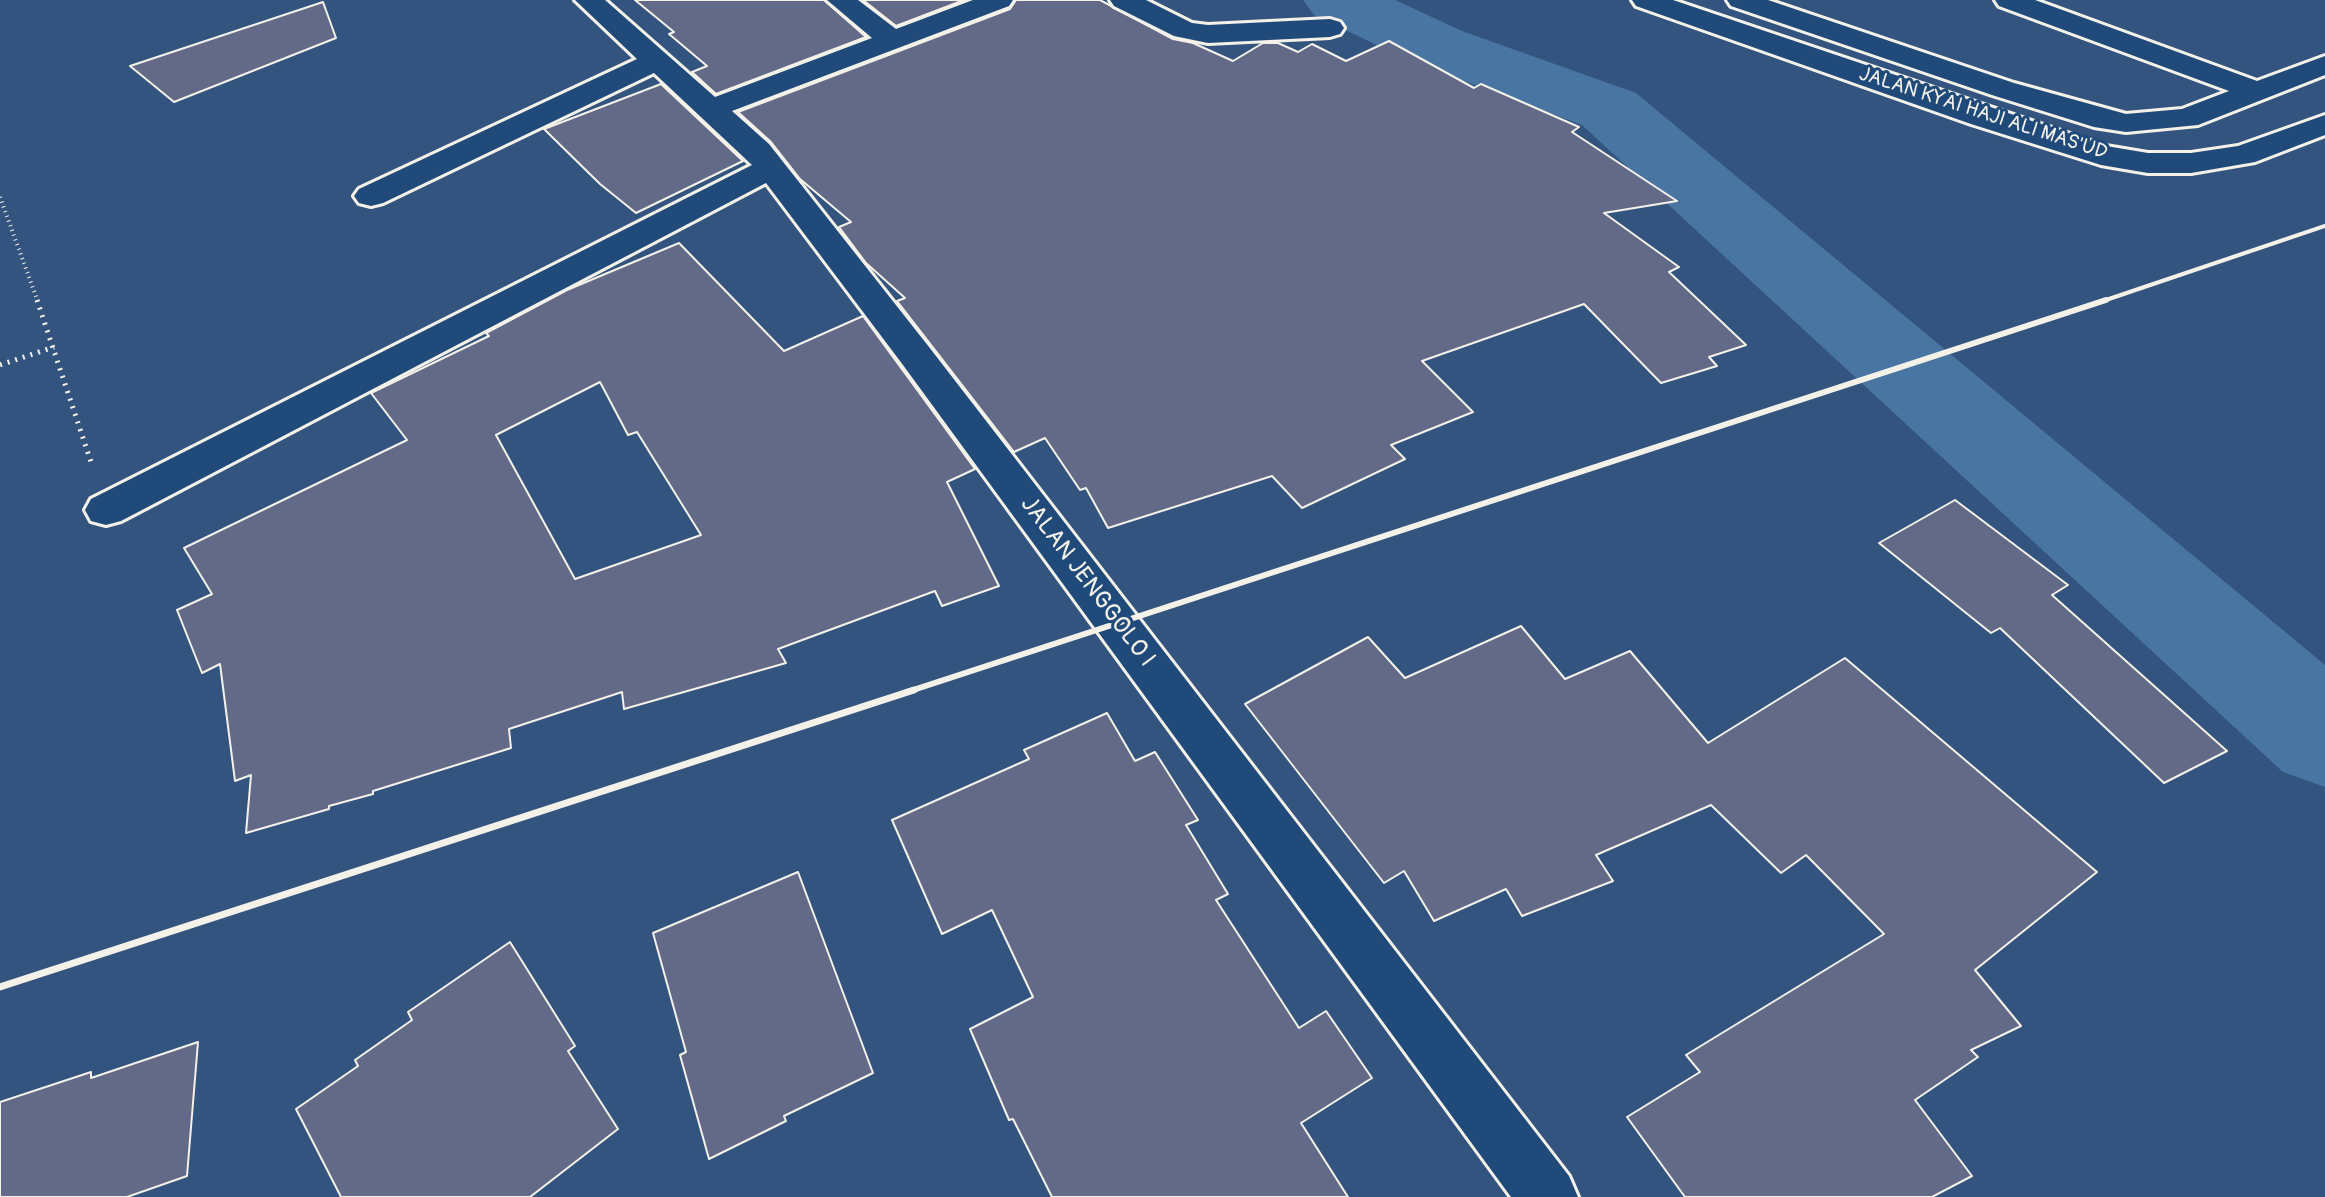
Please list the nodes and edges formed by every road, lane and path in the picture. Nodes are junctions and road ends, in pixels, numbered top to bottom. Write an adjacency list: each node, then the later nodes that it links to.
1 (589, 0): 10 (street, JALAN JENGGOLO I)
2 (841, 0): 9 (street)
3 (999, 0): 9 (street)
4 (1124, 0): 8 (street)
5 (1646, 0): 14 (street, JALAN KYAI HAJI ALI MAS'UD)
6 (1741, 0): 12 (street, JALAN KYAI HAJI ALI MAS'UD)
7 (2009, 0): 12 (street)
8 (1330, 28)
9 (891, 39): 13 (street)
10 (656, 61): 13 (street, JALAN JENGGOLO I); 16 (street)
11 (2325, 65): 12 (street, JALAN KYAI HAJI ALI MAS'UD)
12 (2259, 92)
13 (710, 109): 15 (street, JALAN JENGGOLO I)
14 (2325, 124)
15 (771, 168): 20 (street); 21 (street, JALAN JENGGOLO I)
16 (371, 196)
17 (0, 197): 18 (path)
18 (54, 347): 19 (path); 20 (path)
19 (0, 365)
20 (106, 510)
21 (1548, 1197)

